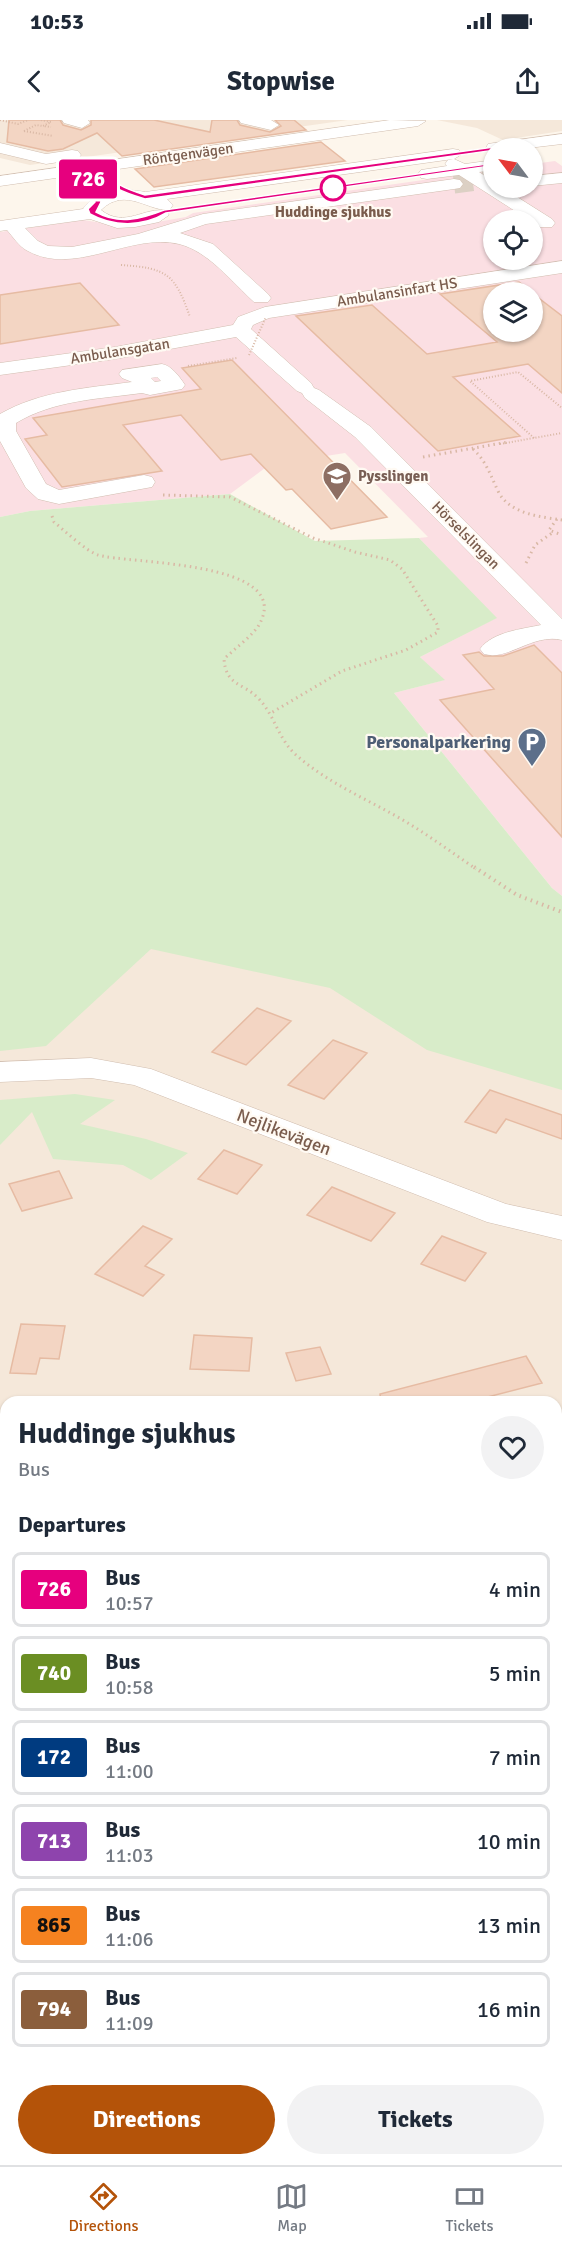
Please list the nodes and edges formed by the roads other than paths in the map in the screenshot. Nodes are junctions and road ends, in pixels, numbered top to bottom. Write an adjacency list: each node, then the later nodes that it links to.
1 (246, 120): 10 (street)
2 (418, 122): 10 (street, Röntgenvägen)
3 (562, 139): 4 (street)
4 (543, 142)
5 (0, 148): 10 (street)
6 (483, 151): 8 (street)
7 (562, 155): 9 (street)
8 (443, 156): 12 (street); 17 (street)
9 (543, 158)
10 (81, 166): 14 (street, Röntgenvägen); 17 (street); 20 (street)
11 (483, 169): 12 (street)
12 (458, 177): 16 (street); 22 (street); 25 (street)
13 (559, 180): 15 (street)
14 (0, 181)
15 (543, 181)
16 (483, 184)
17 (142, 197): 20 (street); 22 (street)
18 (495, 198): 21 (street)
19 (508, 198): 24 (street)
20 (95, 208): 22 (street); 23 (street)
21 (512, 210)
22 (164, 212)
23 (5, 225): 25 (street)
24 (544, 229)
25 (154, 234): 27 (street)
26 (562, 267): 28 (street, Ambulansinfart HS)
27 (261, 298)
28 (240, 330): 30 (street, Ambulansgatan); 38 (street, Hörselslingan)
29 (105, 335): 30 (street); 31 (street); 32 (street)
30 (157, 346): 32 (street, Ambulansgatan)
31 (0, 352)
32 (115, 353): 33 (street, Ambulansgatan)
33 (0, 369)
34 (162, 370): 35 (street)
35 (141, 379): 36 (street); 37 (street)
36 (11, 393)
37 (151, 488)
38 (561, 630): 39 (street)
39 (493, 649)
40 (0, 1072): 41 (street, Nejlikevägen)
41 (562, 1228)

